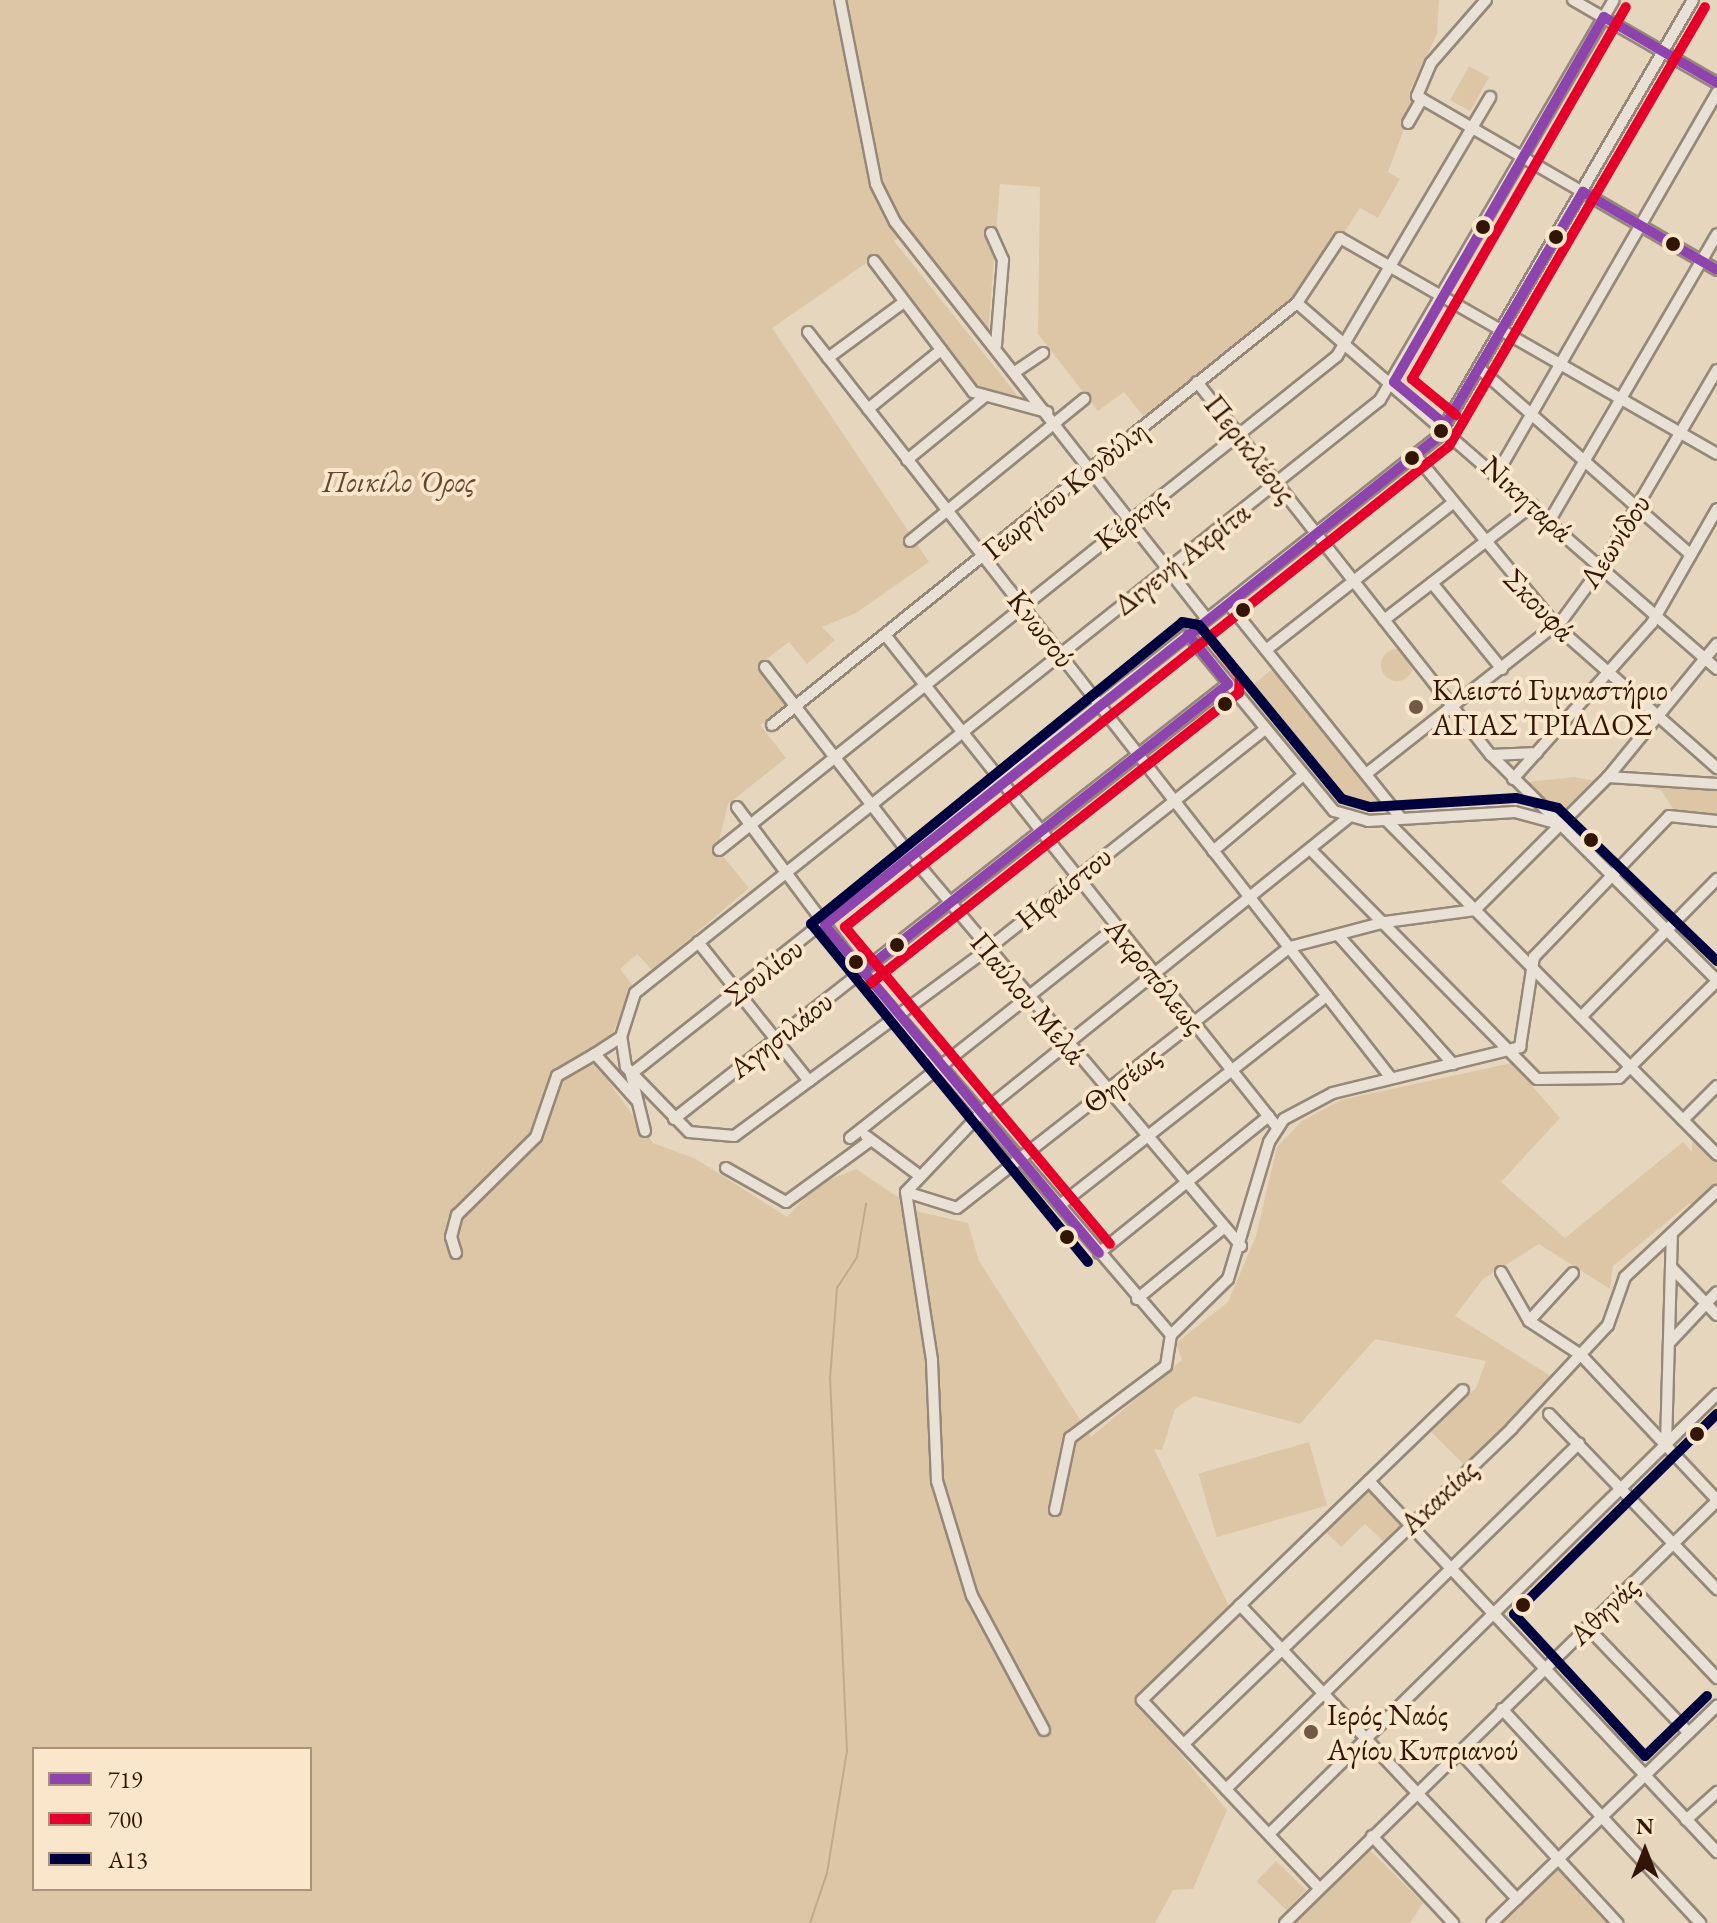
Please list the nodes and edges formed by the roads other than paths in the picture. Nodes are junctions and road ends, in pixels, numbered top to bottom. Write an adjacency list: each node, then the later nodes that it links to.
1 (840, 0): 29 (street)
2 (1486, 0): 10 (street)
3 (1573, 0): 6 (street)
4 (1614, 0): 6 (street, Διγενή Ακρίτα)
5 (1693, 0): 7 (street, Σουλίου)
6 (1604, 17): 7 (street); 14 (street, Διγενή Ακρίτα)
7 (1663, 52): 8 (street); 15 (street, Σουλίου)
8 (1717, 83)
9 (1717, 93): 16 (street)
10 (1420, 97): 12 (street); 13 (street)
11 (1490, 97): 13 (street, Κέρκης)
12 (1408, 123)
13 (1472, 127): 14 (street); 21 (street, Κέρκης)
14 (1522, 157): 15 (street); 23 (street, Διγενή Ακρίτα)
15 (1583, 192): 16 (street); 26 (street, Σουλίου)
16 (1642, 226): 20 (street); 33 (street)
17 (991, 233): 29 (street)
18 (1717, 234): 20 (street)
19 (874, 261): 24 (street)
20 (1701, 261): 22 (street); 41 (street)
21 (1390, 265): 23 (street); 25 (street, Γεωργίου Κονδύλη); 28 (street, Κέρκης)
22 (1717, 270)
23 (1443, 295): 26 (street); 38 (street, Διγενή Ακρίτα)
24 (904, 302): 30 (street); 32 (street)
25 (1297, 303): 28 (street, Νικηταρά); 37 (street, Γεωργίου Κονδύλη)
26 (1503, 330): 33 (street); 34 (street, Σουλίου)
27 (808, 332): 32 (street, Κνωσού)
28 (1346, 345): 38 (street, Νικηταρά); 48 (street, Κέρκης)
29 (996, 346): 36 (street)
30 (941, 350): 39 (street); 42 (street)
31 (1043, 353): 36 (street)
32 (828, 358): 42 (street, Κνωσού)
33 (1561, 364): 41 (street); 44 (street)
34 (1480, 369): 44 (street); 46 (street, Σουλίου)
35 (1717, 370): 47 (street, Λεωνίδου)
36 (1015, 372): 43 (street)
37 (1197, 382): 48 (street, Περικλέους); 53 (street, Γεωργίου Κονδύλη)
38 (1394, 382): 46 (street, Νικηταρά); 55 (street, Διγενή Ακρίτα)
39 (984, 397): 43 (street); 51 (street)
40 (1084, 399): 45 (street)
41 (1620, 399): 47 (street); 52 (street)
42 (868, 409): 51 (street, Κνωσού)
43 (1047, 412): 45 (street)
44 (1531, 414): 52 (street); 54 (street)
45 (1055, 422): 53 (street); 59 (street)
46 (1447, 426): 50 (street, Σουλίου); 54 (street, Νικηταρά)
47 (1680, 433): 49 (street); 58 (street, Λεωνίδου)
48 (1238, 435): 55 (street, Περικλέους); 62 (street, Κέρκης)
49 (1717, 454)
50 (1416, 456): 56 (street, Σκουφά); 63 (street, Σουλίου)
51 (907, 460): 59 (street, Κνωσού)
52 (1584, 461): 58 (street); 61 (street)
53 (1091, 471): 62 (street); 67 (street, Γεωργίου Κονδύλη)
54 (1498, 472): 57 (street, Νικηταρά)
55 (1278, 484): 63 (street, Περικλέους); 69 (street, Διγενή Ακρίτα)
56 (1450, 505): 65 (street, Σκουφά); 70 (street)
57 (1533, 505): 61 (street, Νικηταρά); 65 (street)
58 (1638, 508): 66 (street); 68 (street, Λεωνίδου)
59 (946, 509): 64 (street); 67 (street, Κνωσού)
60 (1717, 509): 66 (street)
61 (1550, 520): 68 (street, Νικηταρά)
62 (1128, 522): 69 (street); 73 (street, Κέρκης)
63 (1316, 534): 70 (street, Περικλέους); 72 (street, Σουλίου)
64 (910, 541)
65 (1482, 544): 71 (street); 77 (street, Σκουφά)
66 (1691, 555): 74 (street)
67 (983, 556): 73 (street, Κνωσού); 79 (street, Γεωργίου Κονδύλη)
68 (1602, 566): 74 (street, Νικηταρά); 77 (street, Λεωνίδου)
69 (1168, 570): 75 (street); 82 (street, Διγενή Ακρίτα)
70 (1354, 582): 76 (street, Περικλέους); 81 (street)
71 (1432, 583): 76 (street); 85 (street)
72 (1228, 603): 75 (street, Σουλίου); 81 (street)
73 (1021, 605): 82 (street, Κνωσού); 88 (street, Κέρκης)
74 (1657, 615): 83 (street, Νικηταρά); 87 (street)
75 (1207, 619): 78 (street, Σουλίου)
76 (1384, 620): 92 (street, Περικλέους)
77 (1556, 626): 85 (street, Λεωνίδου); 87 (street, Σκουφά)
78 (1188, 634): 89 (street); 90 (street, Σουλίου)
79 (886, 636): 88 (street, Ακροπόλεως); 91 (street, Γεωργίου Κονδύλη)
80 (1717, 644): 83 (street)
81 (1266, 650): 102 (street)
82 (1061, 654): 90 (street, Κνωσού); 96 (street, Διγενή Ακρίτα)
83 (1707, 660): 86 (street, Νικηταρά); 93 (street)
84 (765, 667): 91 (street, Παύλου Μελά)
85 (1502, 669): 92 (street, Λεωνίδου)
86 (1717, 669)
87 (1610, 671): 93 (street, Σκουφά); 97 (street)
88 (923, 683): 96 (street, Ακροπόλεως); 99 (street, Κέρκης)
89 (1228, 684): 95 (street); 100 (street, Αγησιλάου)
90 (1099, 705): 100 (street, Κνωσού); 106 (street, Σουλίου)
91 (795, 706): 94 (street, Γεωργίου Κονδύλη); 99 (street, Παύλου Μελά)
92 (1452, 708): 98 (street, Περικλέους); 102 (street, Λεωνίδου)
93 (1660, 719): 101 (street, Σκουφά); 104 (street)
94 (772, 725)
95 (1264, 730): 103 (street); 108 (street, Ηφαίστου)
96 (964, 735): 106 (street, Ακροπόλεως); 109 (street, Διγενή Ακρίτα)
97 (1537, 753): 98 (street); 105 (street)
98 (1491, 755): 105 (street, Περικλέους)
99 (837, 756): 109 (street, Παύλου Μελά); 115 (street, Κέρκης)
100 (1136, 756): 108 (street, Κνωσού); 117 (street, Αγησιλάου)
101 (1717, 768)
102 (1366, 774): 112 (street)
103 (1301, 777): 111 (street); 120 (street)
104 (1608, 777): 107 (street); 116 (street)
105 (1513, 779): 116 (street, Περικλέους)
106 (1002, 783): 117 (street, Ακροπόλεως); 121 (street, Σουλίου)
107 (1717, 784)
108 (1172, 801): 120 (street, Κνωσού); 123 (street, Ηφαίστου)
109 (873, 803): 121 (street, Παύλου Μελά); 122 (street, Διγενή Ακρίτα)
110 (737, 807): 115 (street)
111 (1349, 817): 113 (street); 118 (street)
112 (1401, 818): 113 (street); 116 (street)
113 (1386, 820): 128 (street)
114 (1717, 821): 124 (street)
115 (750, 825): 119 (street, Κέρκης); 122 (street)
116 (1561, 827): 124 (street, Περικλέους); 128 (street)
117 (1040, 832): 123 (street, Ακροπόλεως); 127 (street, Αγησιλάου)
118 (1310, 849): 126 (street); 129 (street)
119 (719, 850)
120 (1213, 851): 126 (street, Κνωσού)
121 (911, 856): 127 (street, Παύλου Μελά); 130 (street, Σουλίου)
122 (785, 872): 130 (street); 134 (street, Διγενή Ακρίτα)
123 (1076, 878): 131 (street, Ακροπόλεως); 136 (street, Ηφαίστου)
124 (1614, 879): 132 (street, Περικλέους); 137 (street)
125 (1717, 879): 132 (street)
126 (1249, 897): 135 (street, Κνωσού); 139 (street)
127 (950, 904): 136 (street, Παύλου Μελά); 138 (street, Αγησιλάου)
128 (1475, 910): 129 (street, Θησέως); 137 (street)
129 (1385, 922): 133 (street, Θησέως); 150 (street)
130 (825, 925): 138 (street); 141 (street, Σουλίου)
131 (1116, 927): 139 (street, Ακροπόλεως); 143 (street)
132 (1667, 931): 140 (street, Περικλέους); 145 (street)
133 (1338, 935): 135 (street, Θησέως); 152 (street)
134 (698, 942): 141 (street); 147 (street, Διγενή Ακρίτα)
135 (1290, 947): 142 (street, Κνωσού); 146 (street, Θησέως)
136 (988, 949): 143 (street, Παύλου Μελά); 144 (street, Ηφαίστου)
137 (1530, 965): 145 (street); 150 (street)
138 (861, 973): 144 (street); 148 (street, Αγησιλάου)
139 (1154, 974): 146 (street, Ακροπόλεως); 149 (street)
140 (1717, 981): 154 (street)
141 (738, 992): 148 (street); 156 (street, Σουλίου)
142 (1327, 996): 155 (street); 157 (street, Κνωσού)
143 (1029, 999): 149 (street, Παύλου Μελά); 153 (street)
144 (899, 1017): 153 (street); 158 (street, Ηφαίστου)
145 (1581, 1017): 154 (street)
146 (1194, 1024): 155 (street, Ακροπόλεως); 160 (street, Θησέως)
147 (621, 1037): 151 (street); 156 (street)
148 (775, 1039): 158 (street); 164 (street, Αγησιλάου)
149 (1067, 1045): 160 (street, Παύλου Μελά); 162 (street)
150 (1507, 1052): 152 (street); 154 (street)
151 (595, 1054): 161 (street); 181 (street)
152 (1453, 1064): 157 (street)
153 (941, 1066): 162 (street); 169 (street)
154 (1631, 1068): 165 (street)
155 (1230, 1069): 163 (street, Ακροπόλεως); 168 (street)
156 (631, 1074): 161 (street); 164 (street)
157 (1391, 1078): 166 (street)
158 (809, 1081): 164 (street, Ηφαίστου)
159 (1717, 1086): 165 (street)
160 (1107, 1092): 168 (street, Παύλου Μελά); 171 (street, Θησέως)
161 (640, 1104): 167 (street)
162 (981, 1113): 171 (street); 173 (street)
163 (1269, 1116): 166 (street, Ακροπόλεως); 174 (street)
164 (674, 1119)
165 (1683, 1120): 170 (street)
166 (1277, 1127): 180 (street)
167 (645, 1131)
168 (1145, 1139): 174 (street, Παύλου Μελά); 177 (street)
169 (871, 1140): 172 (street); 173 (street)
170 (1717, 1155)
171 (1019, 1158): 176 (street, Θησέως); 177 (street)
172 (726, 1168)
173 (916, 1173): 176 (street)
174 (1183, 1184): 178 (street, Παύλου Μελά); 182 (street)
175 (1717, 1191): 179 (street, Ακακίας)
176 (906, 1192): 217 (street)
177 (1060, 1205): 182 (street)
178 (1221, 1230): 180 (street, Παύλου Μελά); 187 (street)
179 (1672, 1236): 183 (street); 193 (street, Ακακίας)
180 (1241, 1246): 191 (street)
181 (456, 1253)
182 (1099, 1253): 187 (street)
183 (1672, 1268): 188 (street); 192 (street)
184 (1501, 1272): 190 (street)
185 (1573, 1273): 190 (street)
186 (1717, 1292): 188 (street)
187 (1137, 1299): 191 (street)
188 (1706, 1303): 189 (street); 192 (street)
189 (1717, 1315)
190 (1529, 1321): 193 (street)
191 (1171, 1335): 202 (street)
192 (1671, 1341): 198 (street)
193 (1581, 1355): 198 (street); 203 (street, Ακακίας)
194 (1463, 1390): 199 (street)
195 (1717, 1394): 198 (street)
196 (1549, 1414): 197 (street)
197 (1579, 1443): 200 (street); 205 (street)
198 (1666, 1445): 200 (street); 201 (street)
199 (1369, 1481): 203 (street); 208 (street)
200 (1622, 1489): 204 (street); 209 (street)
201 (1717, 1501): 204 (street, Αθηνάς)
202 (1055, 1510)
203 (1409, 1525): 205 (street); 211 (street, Ακακίας)
204 (1673, 1542): 206 (street, Αθηνάς); 207 (street)
205 (1451, 1569): 209 (street); 214 (street)
206 (1630, 1586): 210 (street, Αθηνάς); 213 (street)
207 (1717, 1589)
208 (1240, 1605): 211 (street); 220 (street)
209 (1494, 1614): 212 (street); 219 (street)
210 (1587, 1627): 212 (street, Αθηνάς); 218 (street)
211 (1282, 1650): 214 (street); 220 (street, Ακακίας)
212 (1544, 1669): 216 (street, Αθηνάς); 222 (street)
213 (1717, 1678)
214 (1324, 1694): 219 (street); 223 (street)
215 (1717, 1706): 218 (street)
216 (1502, 1709): 221 (street, Αθηνάς); 226 (street)
217 (1044, 1730)
218 (1689, 1733): 222 (street)
219 (1366, 1739): 224 (street); 228 (street)
220 (1184, 1744): 223 (street)
221 (1459, 1751): 224 (street, Αθηνάς); 231 (street)
222 (1645, 1776): 226 (street); 227 (street)
223 (1226, 1789): 228 (street)
224 (1416, 1792): 229 (street, Αθηνάς); 233 (street)
225 (1717, 1792): 227 (street)
226 (1602, 1817): 231 (street); 238 (street)
227 (1686, 1820): 230 (street)
228 (1269, 1834): 232 (street)
229 (1372, 1836): 232 (street, Αθηνάς); 235 (street)
230 (1717, 1852)
231 (1559, 1858): 233 (street); 237 (street)
232 (1319, 1888): 234 (street, Αθηνάς)
233 (1517, 1899): 236 (street)
234 (1285, 1923)
235 (1453, 1923)
236 (1492, 1923)
237 (1617, 1923)
238 (1700, 1923)

